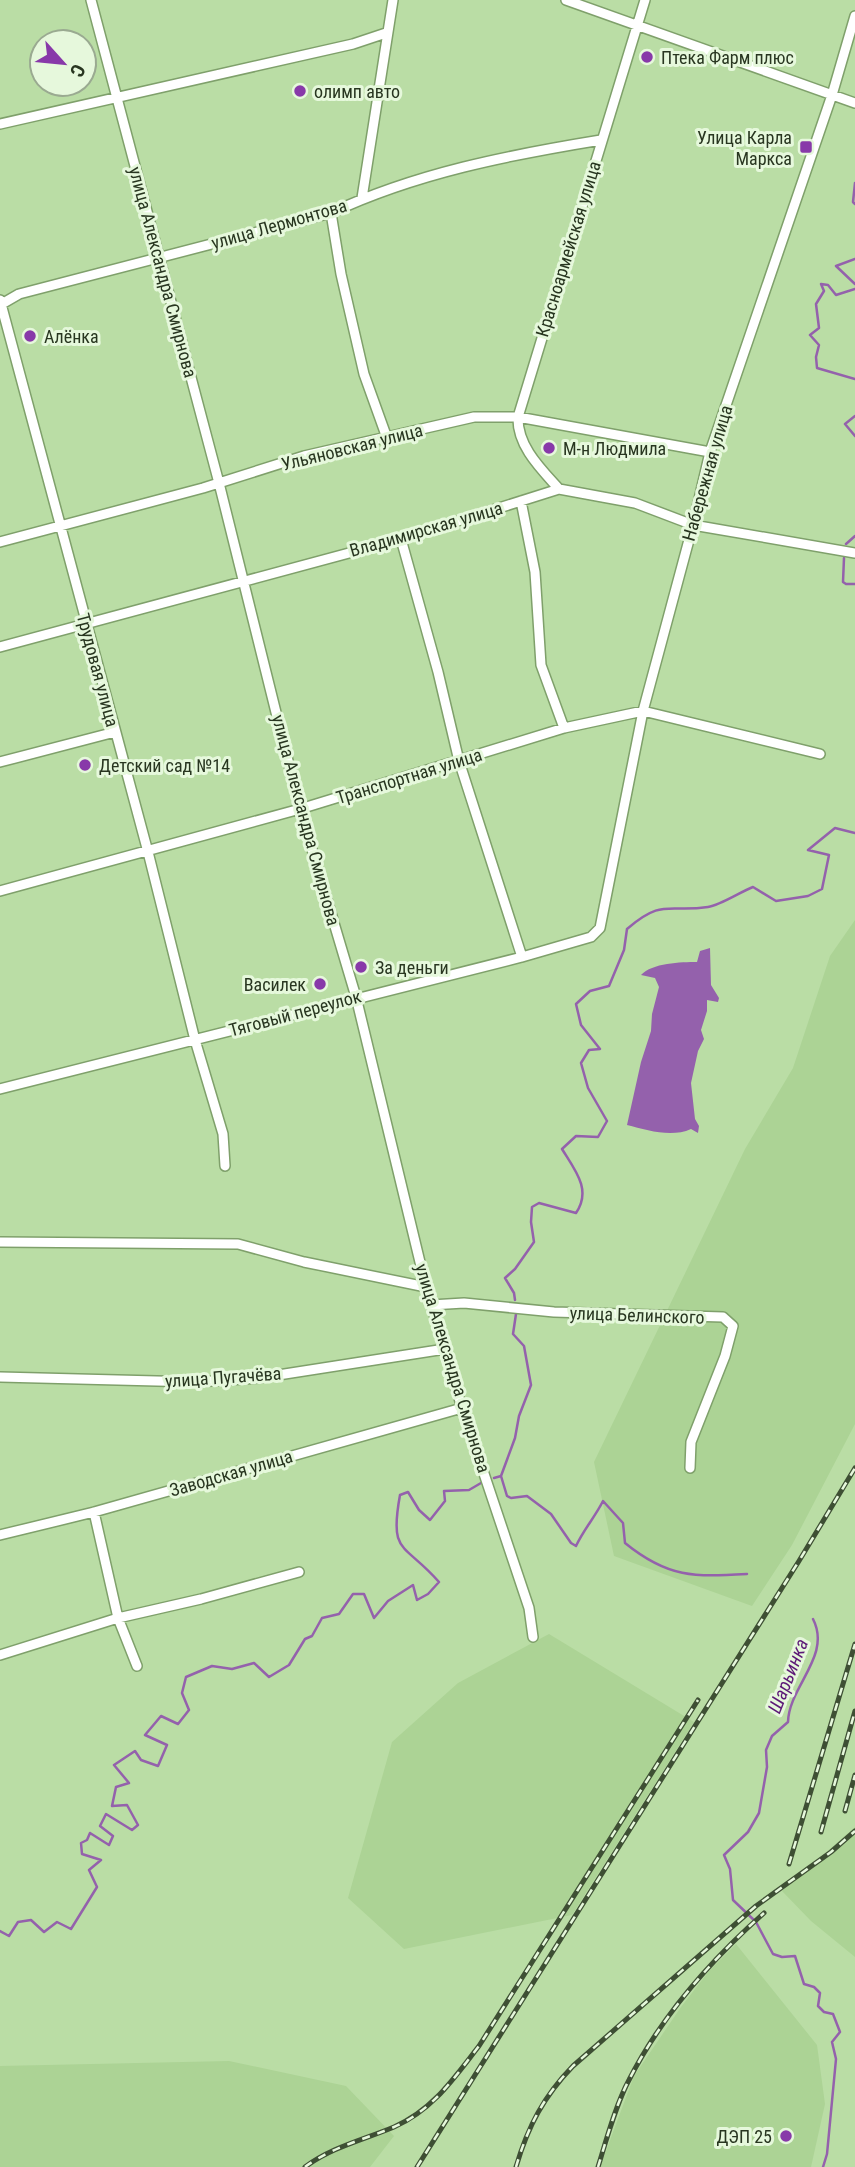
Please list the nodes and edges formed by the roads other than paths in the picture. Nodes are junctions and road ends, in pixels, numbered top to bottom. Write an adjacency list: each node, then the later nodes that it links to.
1 (91, 0): 9 (street, улица Александра Смирнова)
2 (393, 0): 7 (street)
3 (566, 0): 6 (street)
4 (645, 0): 6 (street, Красноармейская улица)
5 (855, 16): 8 (street, Набережная улица)
6 (639, 25): 8 (street); 12 (street, Красноармейская улица)
7 (386, 33): 9 (street); 13 (street)
8 (832, 95): 10 (street); 19 (street, Набережная улица)
9 (117, 98): 11 (street); 15 (street, улица Александра Смирнова)
10 (855, 103)
11 (0, 124)
12 (601, 140): 13 (street, улица Лермонтова); 17 (street, Красноармейская улица)
13 (362, 198): 14 (street, улица Лермонтова)
14 (331, 213): 15 (street, улица Лермонтова); 18 (street)
15 (160, 257): 16 (street, улица Лермонтова); 20 (street, улица Александра Смирнова)
16 (0, 303): 24 (street, Трудовая улица)
17 (518, 417): 18 (street, Ульяновская улица); 19 (street, Ульяновская улица); 21 (street)
18 (387, 438): 20 (street, Ульяновская улица)
19 (710, 452): 23 (street, Набережная улица)
20 (219, 483): 24 (street, Ульяновская улица); 28 (street, улица Александра Смирнова)
21 (559, 489): 22 (street, Владимирская улица); 23 (street, Владимирская улица)
22 (521, 501): 25 (street, Владимирская улица); 32 (street)
23 (693, 524): 27 (street, Владимирская улица); 31 (street, Набережная улица)
24 (60, 525): 26 (street, Ульяновская улица); 29 (street, Трудовая улица)
25 (401, 538): 28 (street, Владимирская улица); 35 (street)
26 (0, 542)
27 (855, 553)
28 (242, 581): 29 (street, Владимирская улица); 37 (street, улица Александра Смирнова)
29 (85, 623): 30 (street, Владимирская улица); 33 (street, Трудовая улица)
30 (0, 647)
31 (643, 710): 32 (street, Транспортная улица); 34 (street, Транспортная улица); 40 (street, Набережная улица)
32 (564, 728): 35 (street, Транспортная улица)
33 (115, 732): 36 (street); 38 (street, Трудовая улица)
34 (820, 754)
35 (459, 761): 37 (street, Транспортная улица); 41 (street)
36 (0, 762)
37 (300, 808): 38 (street, Транспортная улица); 42 (street, улица Александра Смирнова)
38 (148, 852): 39 (street, Транспортная улица); 43 (street, Трудовая улица)
39 (0, 891)
40 (591, 937): 41 (street, Тяговый переулок)
41 (522, 957): 42 (street, Тяговый переулок)
42 (356, 997): 43 (street, Тяговый переулок); 47 (street, улица Александра Смирнова)
43 (195, 1040): 44 (street, Тяговый переулок); 45 (street, Трудовая улица)
44 (0, 1089)
45 (225, 1166)
46 (0, 1242): 47 (street)
47 (426, 1287): 48 (street, улица Александра Смирнова)
48 (432, 1305): 49 (street, улица Александра Смирнова); 52 (street, улица Белинского)
49 (445, 1349): 50 (street, улица Пугачёва); 51 (street, улица Александра Смирнова)
50 (0, 1377)
51 (462, 1408): 53 (street, Заводская улица); 57 (street, улица Александра Смирнова)
52 (690, 1468)
53 (94, 1512): 54 (street, Заводская улица); 56 (street)
54 (0, 1535)
55 (299, 1572): 56 (street)
56 (118, 1618): 58 (street); 59 (street)
57 (533, 1637)
58 (0, 1655)
59 (137, 1666)

